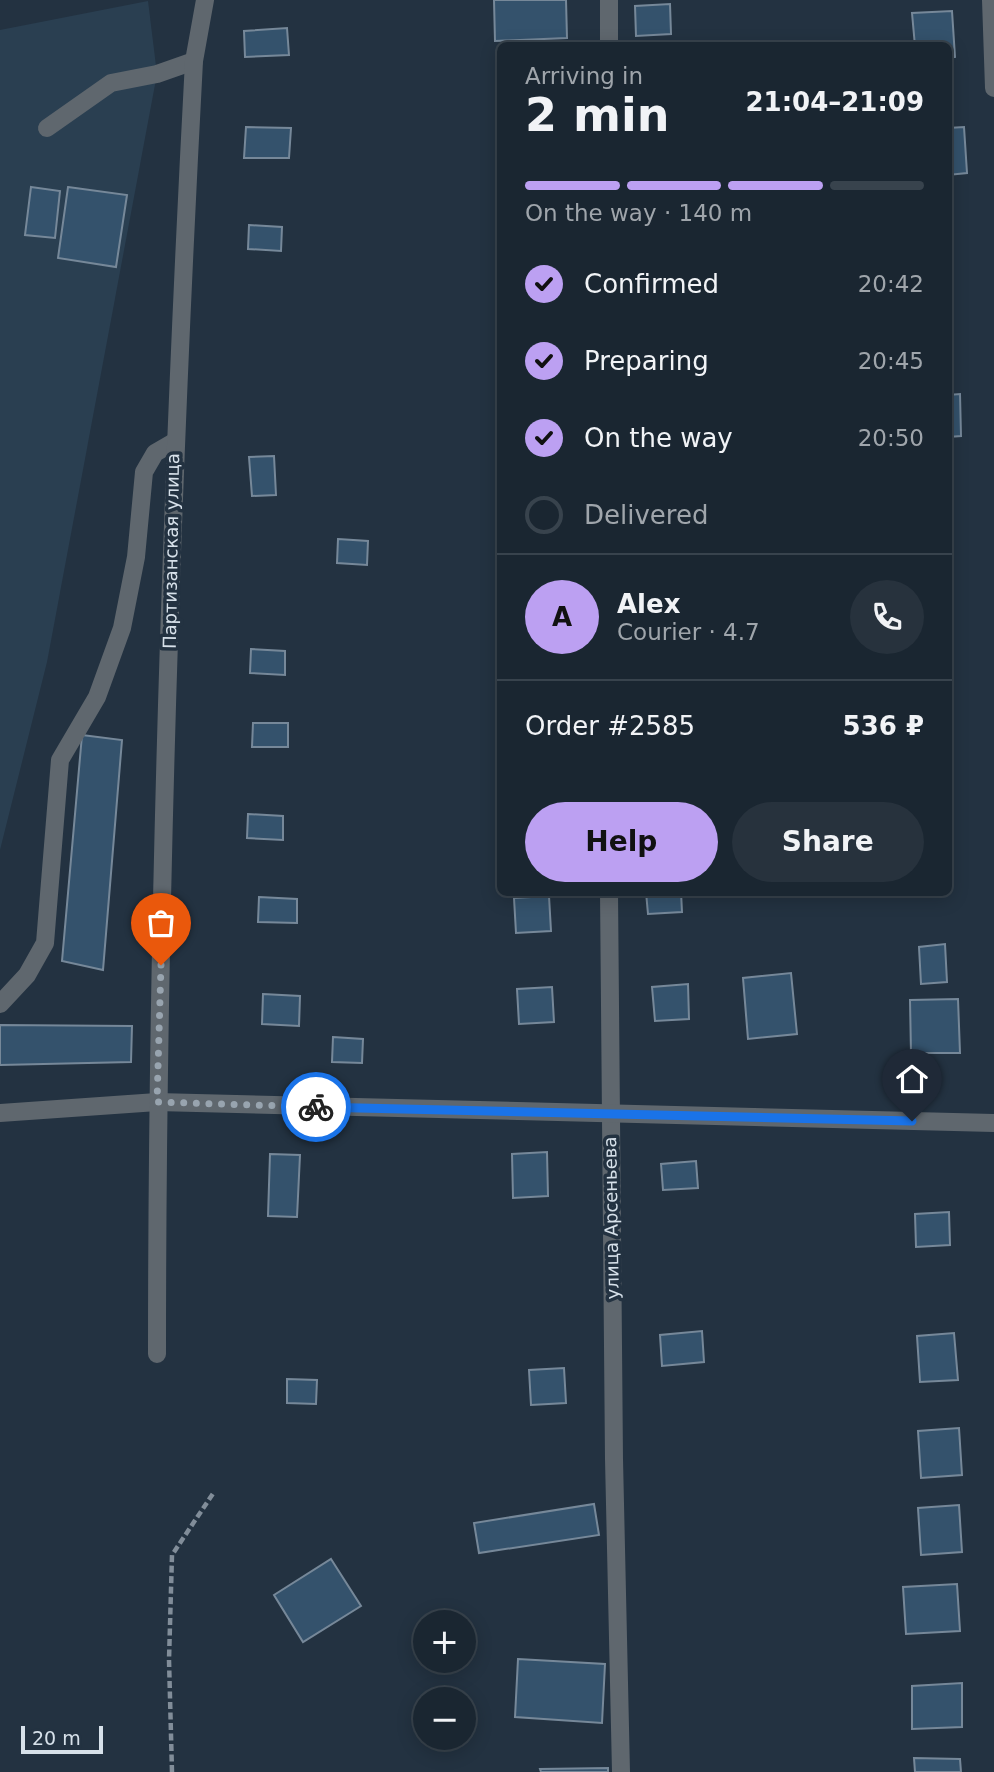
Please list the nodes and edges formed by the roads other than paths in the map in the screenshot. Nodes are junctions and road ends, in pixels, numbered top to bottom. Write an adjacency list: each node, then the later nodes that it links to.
1 (205, 0): 5 (street, Партизанская улица)
2 (609, 0): 4 (street)
3 (991, 0): 6 (street)
4 (609, 42)
5 (194, 61): 7 (street); 8 (street, Партизанская улица)
6 (994, 88)
7 (47, 128)
8 (174, 442): 10 (street); 11 (street, Партизанская улица)
9 (609, 896): 13 (street, улица Арсеньева)
10 (0, 1004)
11 (157, 1102): 12 (street); 13 (street); 15 (street, Партизанская улица)
12 (0, 1113)
13 (610, 1114): 14 (street); 16 (street, улица Арсеньева)
14 (994, 1123)
15 (157, 1354)
16 (621, 1772)

